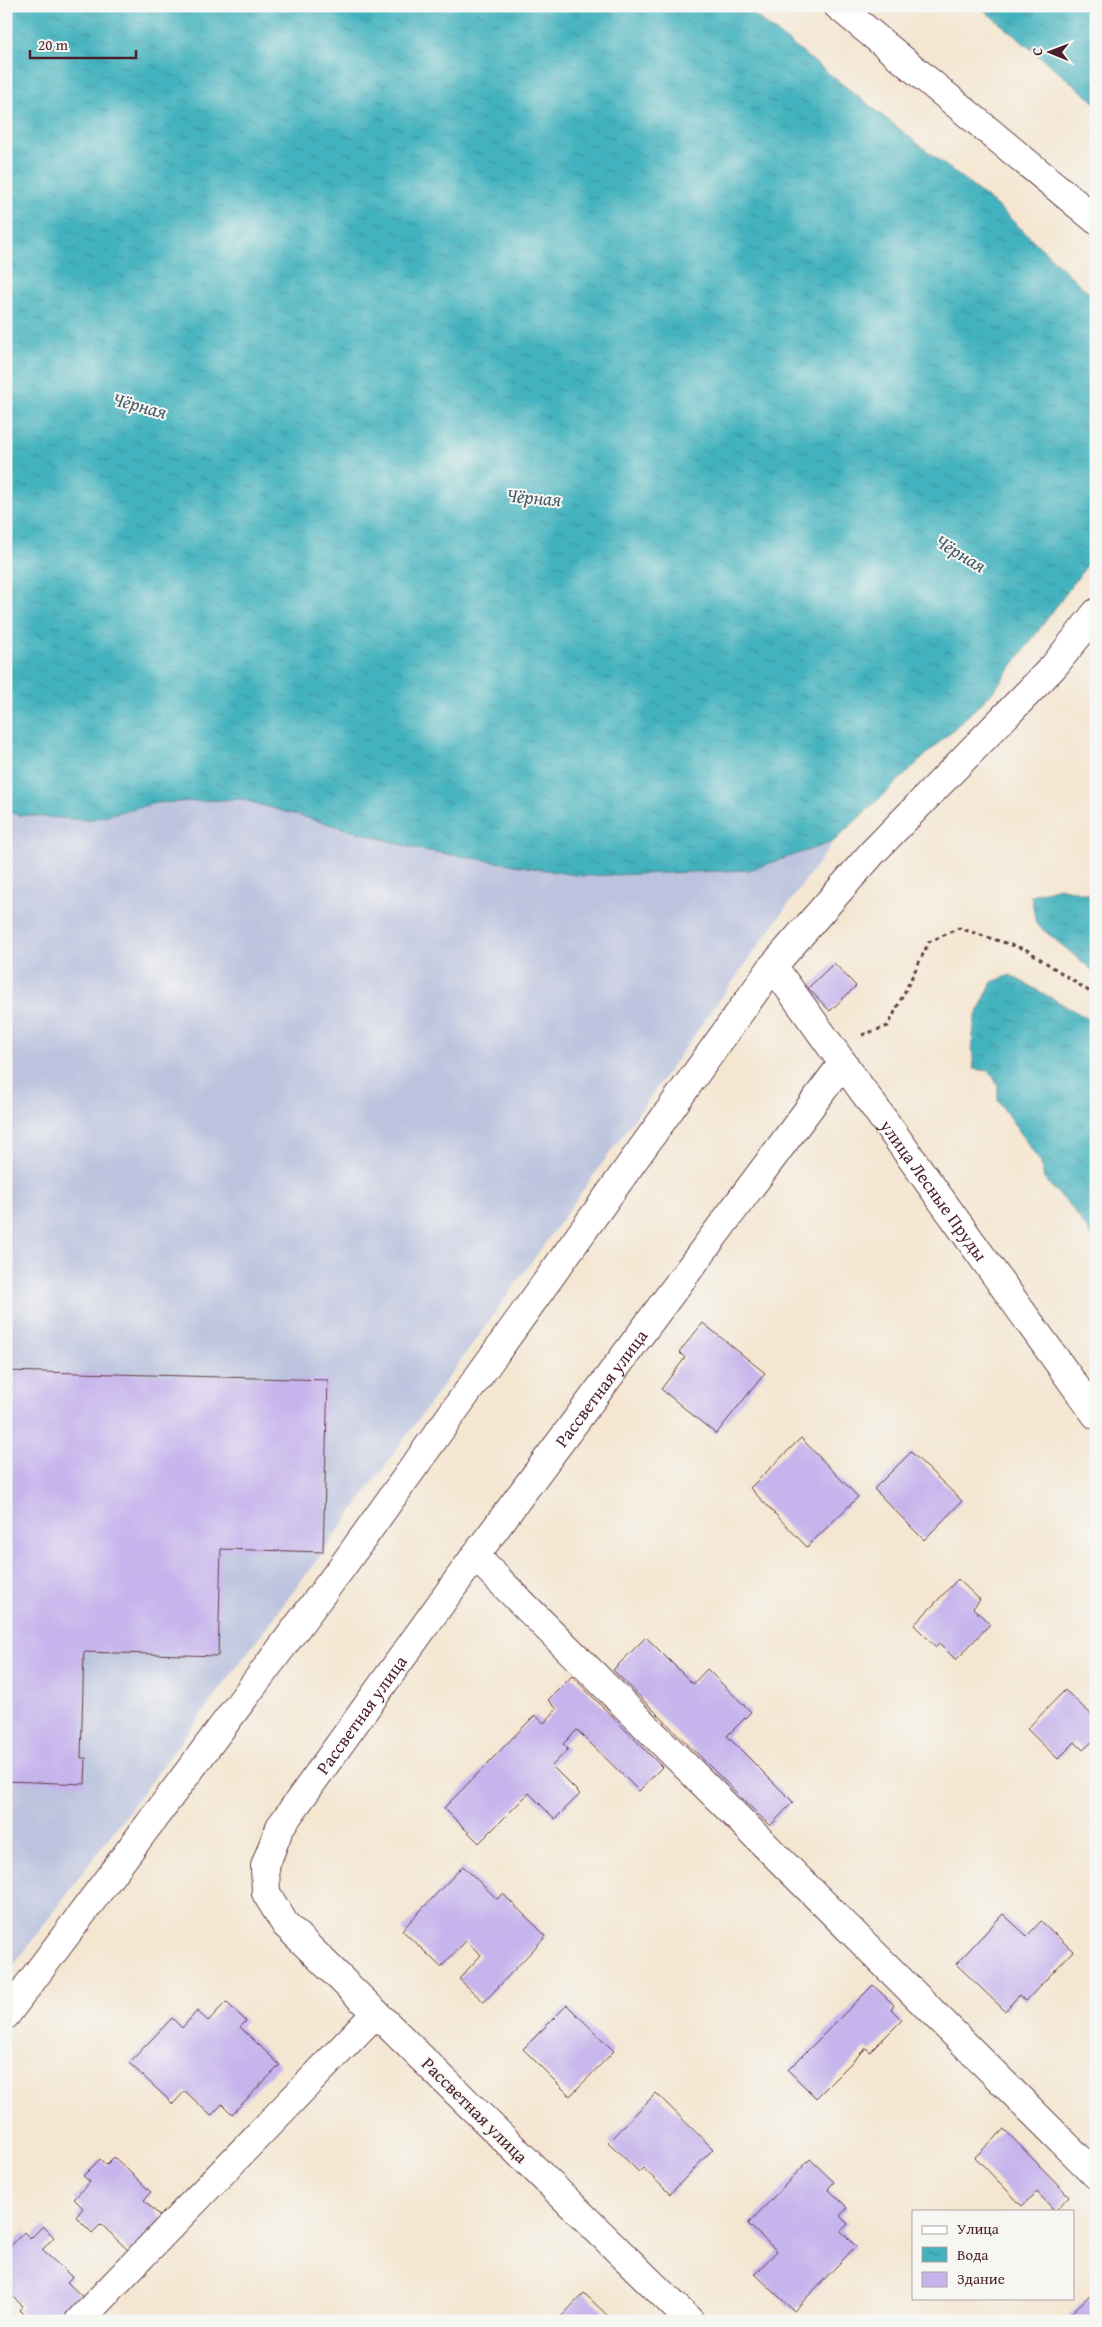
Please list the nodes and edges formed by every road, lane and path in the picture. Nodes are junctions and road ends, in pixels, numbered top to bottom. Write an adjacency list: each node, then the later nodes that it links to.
1 (838, 6): 2 (street)
2 (1096, 220)
3 (1096, 613): 4 (street)
4 (773, 966): 6 (street, улица Лесные Пруды); 10 (street)
5 (1096, 996): 6 (path)
6 (837, 1054): 7 (street, улица Лесные Пруды); 8 (street, Рассветная улица)
7 (1096, 1415)
8 (475, 1556): 9 (street, Рассветная улица); 11 (street)
9 (376, 2012): 12 (street); 13 (street, Рассветная улица)
10 (6, 2014)
11 (1096, 2175)
12 (79, 2321)
13 (690, 2321)

